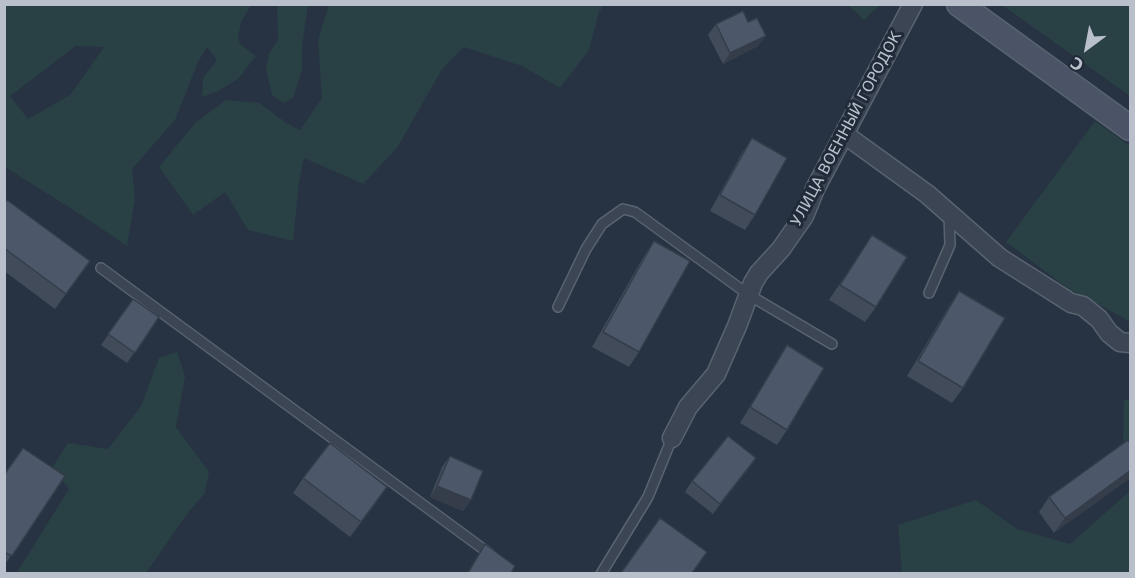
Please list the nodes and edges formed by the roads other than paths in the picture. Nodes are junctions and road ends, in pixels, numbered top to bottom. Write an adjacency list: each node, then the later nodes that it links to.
1 (913, 4): 4 (street, УЛИЦА ВОЕННЫЙ ГОРОДОК)
2 (959, 4): 3 (main road)
3 (1131, 128)
4 (844, 134): 5 (street); 8 (street, УЛИЦА ВОЕННЫЙ ГОРОДОК)
5 (949, 212): 7 (lane); 10 (street)
6 (101, 268): 13 (lane)
7 (929, 293)
8 (749, 294): 9 (lane); 11 (lane); 12 (street, УЛИЦА ВОЕННЫЙ ГОРОДОК)
9 (558, 307)
10 (1131, 343)
11 (832, 344)
12 (672, 438): 14 (lane)
13 (497, 559)
14 (601, 573)

